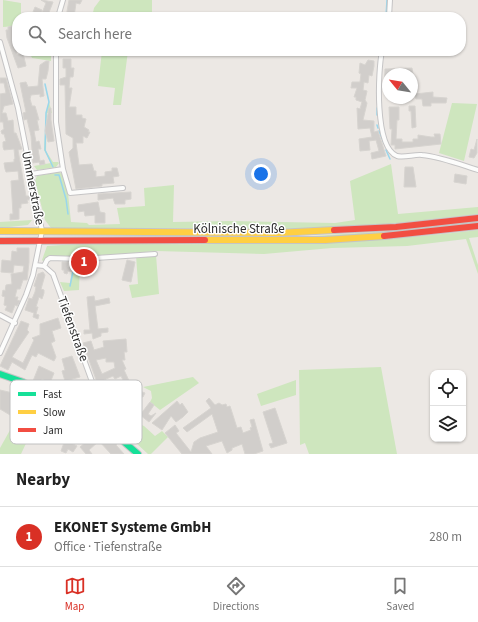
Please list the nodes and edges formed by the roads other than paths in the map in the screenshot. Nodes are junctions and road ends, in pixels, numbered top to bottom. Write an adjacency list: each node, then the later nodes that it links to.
1 (63, 0): 3 (street)
2 (390, 0): 4 (street)
3 (59, 12)
4 (389, 12)
5 (0, 42): 10 (street, Ummerstraße)
6 (56, 56): 8 (street)
7 (382, 56): 9 (street)
8 (64, 169): 10 (street); 11 (street)
9 (478, 170)
10 (31, 174): 15 (street, Ummerstraße)
11 (123, 188)
12 (478, 218): 15 (main road, Kölnische Straße)
13 (478, 226): 17 (main road, Kölnische Straße)
14 (0, 231): 15 (main road, Kölnische Straße)
15 (42, 231): 17 (street, Ummerstraße)
16 (0, 241): 17 (main road, Kölnische Straße)
17 (39, 241): 19 (street, Ummerstraße)
18 (155, 254): 20 (street)
19 (35, 265): 20 (street); 22 (street, Ummerstraße)
20 (44, 266): 26 (street, Tiefenstraße)
21 (0, 315): 22 (street)
22 (15, 323): 23 (street, Ummerstraße)
23 (0, 353)
24 (0, 374): 25 (main road)
25 (17, 380)
26 (91, 380)
27 (126, 444): 28 (main road)
28 (138, 454)

